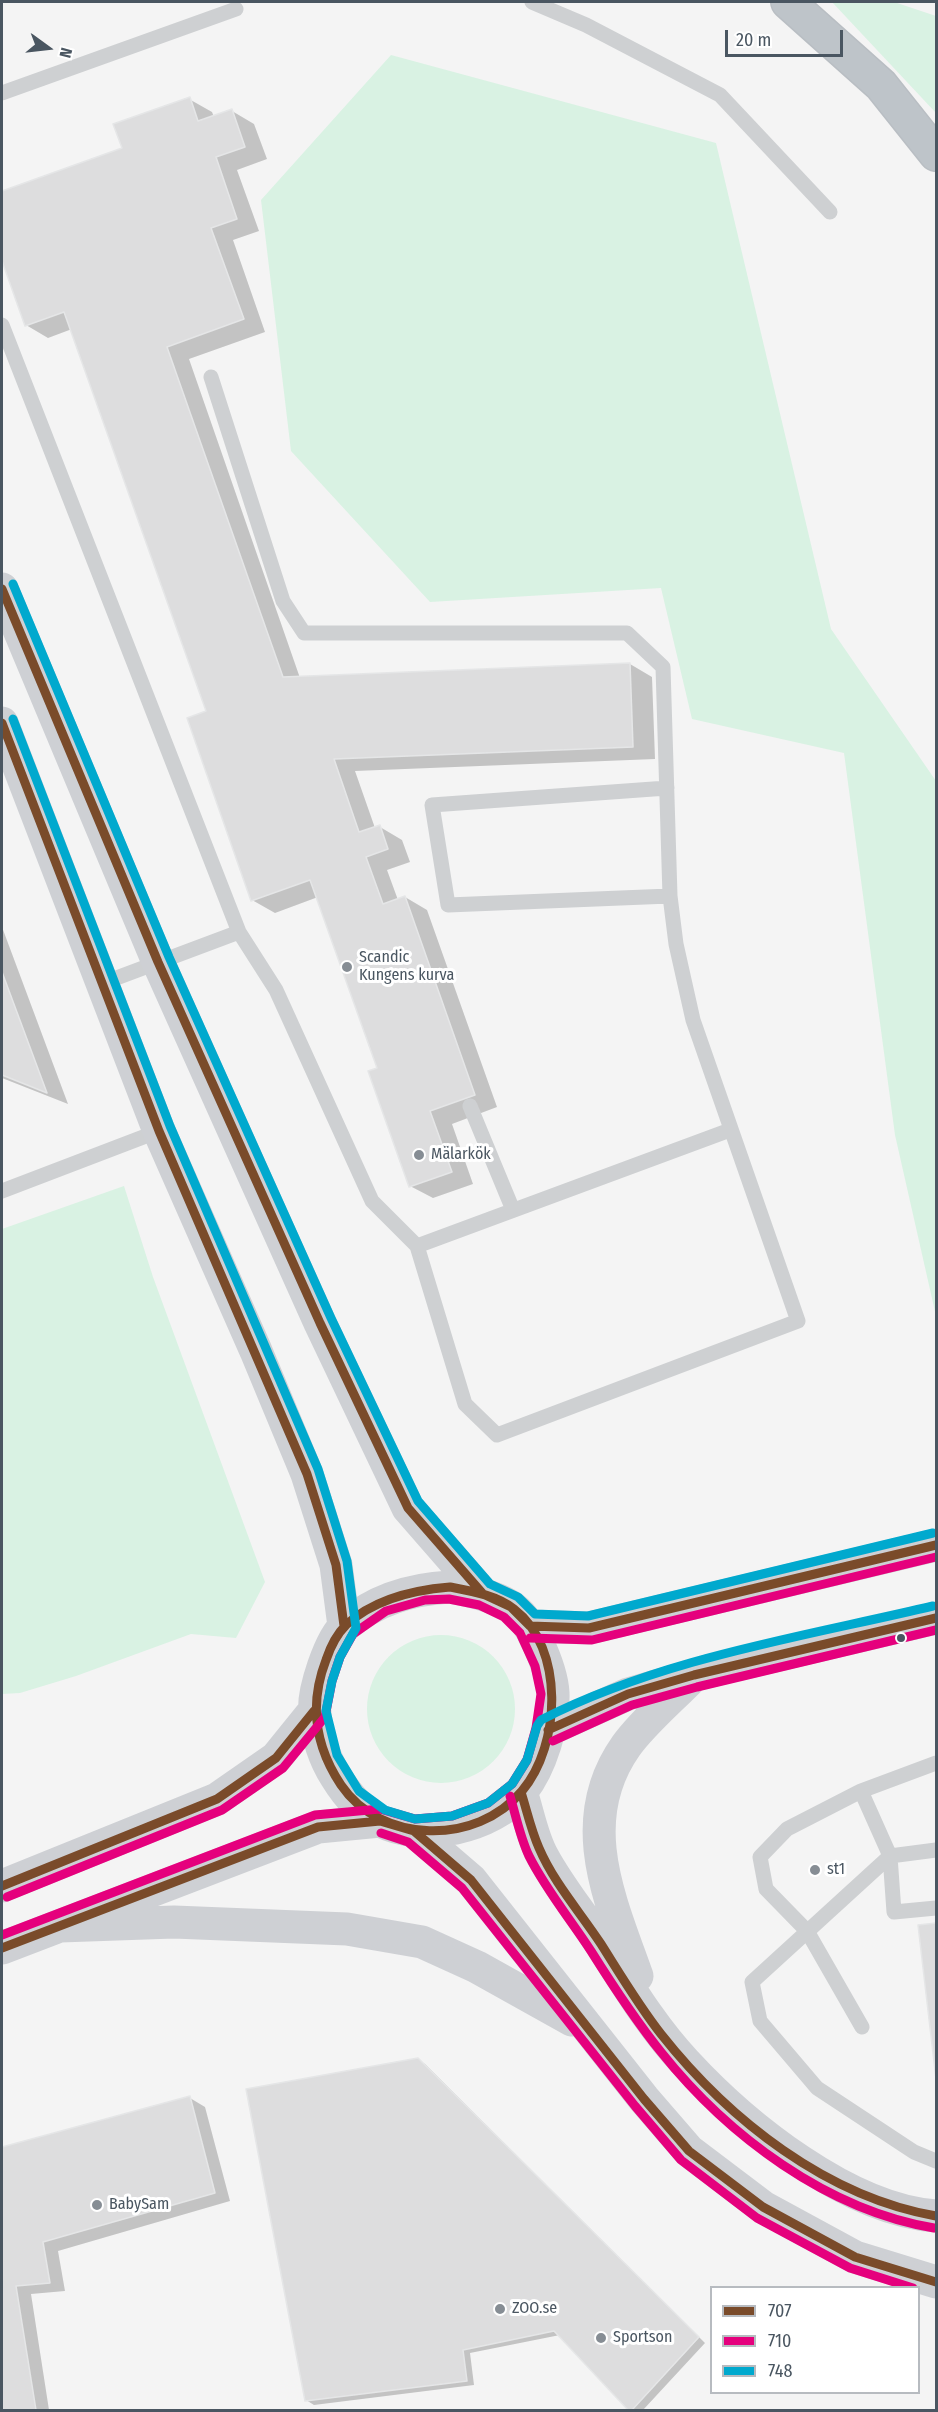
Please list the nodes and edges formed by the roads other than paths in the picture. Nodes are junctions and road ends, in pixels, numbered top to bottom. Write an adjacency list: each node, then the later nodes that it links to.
1 (532, 2): 6 (lane)
2 (788, 2): 5 (highway)
3 (236, 9): 4 (lane)
4 (2, 93)
5 (936, 154)
6 (830, 212)
7 (2, 325): 13 (lane)
8 (212, 377): 11 (lane)
9 (2, 589): 14 (main road)
10 (2, 723): 15 (main road)
11 (667, 788): 12 (lane); 12 (lane)
12 (670, 896): 17 (lane)
13 (239, 932): 14 (lane); 21 (lane)
14 (158, 962): 15 (lane); 23 (main road)
15 (103, 983): 18 (main road)
16 (470, 1106): 20 (lane)
17 (730, 1130): 20 (lane); 21 (lane)
18 (159, 1131): 19 (lane); 25 (main road)
19 (2, 1191)
20 (513, 1210): 21 (lane)
21 (417, 1246)
22 (936, 1545): 26 (main road)
23 (483, 1594): 25 (main road); 26 (main road)
24 (936, 1618): 27 (main road)
25 (344, 1626): 28 (main road)
26 (531, 1626): 29 (main road)
27 (694, 1675): 29 (main road); 42 (main road)
28 (314, 1711): 33 (main road); 37 (main road)
29 (548, 1730): 32 (main road)
30 (936, 1763): 31 (lane)
31 (861, 1791): 36 (lane); 40 (lane)
32 (521, 1792): 34 (main road); 42 (main road)
33 (380, 1821): 34 (main road); 39 (main road)
34 (414, 1831): 44 (main road)
35 (936, 1850): 36 (lane)
36 (890, 1856): 38 (lane); 40 (lane)
37 (2, 1886)
38 (936, 1908)
39 (60, 1926): 41 (main road); 44 (main road)
40 (807, 1931): 43 (lane); 45 (lane)
41 (2, 1948)
42 (653, 2023): 46 (main road)
43 (862, 2027)
44 (592, 2032): 47 (main road)
45 (936, 2161)
46 (936, 2216)
47 (936, 2282)

